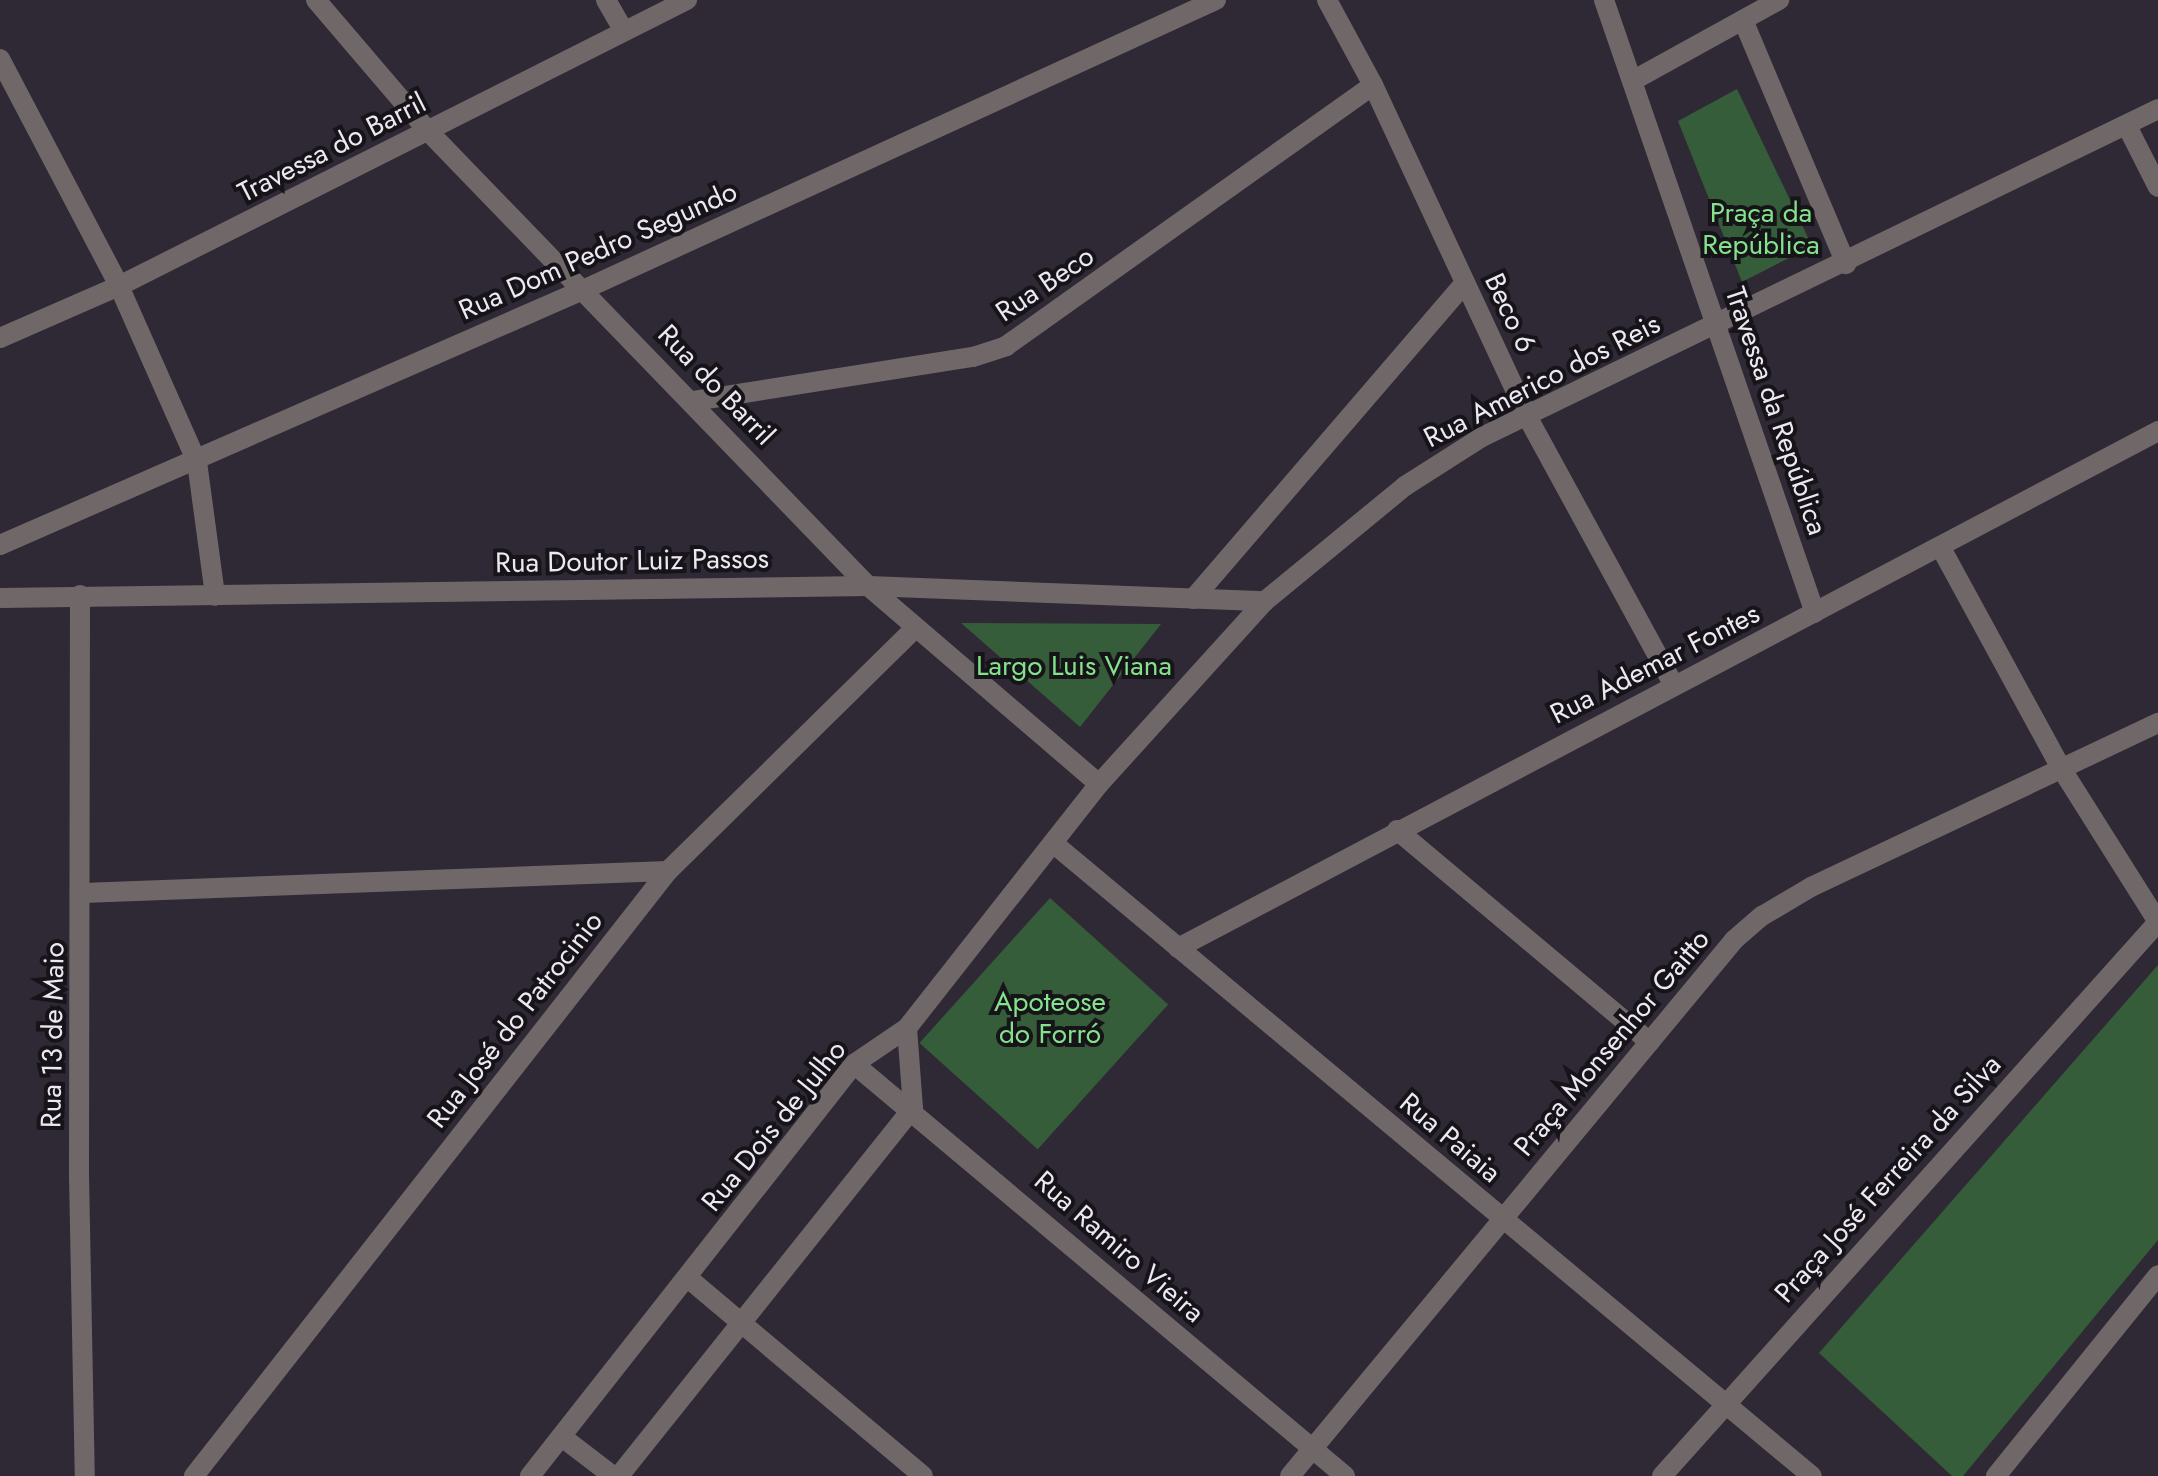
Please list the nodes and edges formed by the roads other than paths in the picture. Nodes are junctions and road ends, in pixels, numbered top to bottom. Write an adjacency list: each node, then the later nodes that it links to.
1 (316, 0): 15 (street, Rua do Barril)
2 (606, 0): 9 (street)
3 (687, 0): 9 (street, Travessa do Barril)
4 (1216, 0): 20 (street, Rua Dom Pedro Segundo)
5 (1327, 0): 12 (street, Beco 6)
6 (1604, 0): 11 (street, Travessa da República)
7 (1779, 0): 8 (street)
8 (1743, 20): 11 (street); 17 (street)
9 (623, 29): 15 (street, Travessa do Barril)
10 (0, 59): 19 (street)
11 (1634, 80): 21 (street, Travessa da República)
12 (1373, 85): 18 (street, Beco 6); 23 (street, Rua Beco)
13 (2158, 109): 14 (street, Rua Americo dos Reis)
14 (2127, 126): 16 (street); 17 (street, Rua Americo dos Reis)
15 (428, 131): 19 (street, Travessa do Barril); 20 (street, Rua do Barril)
16 (2158, 187)
17 (1846, 264): 21 (street, Rua Americo dos Reis)
18 (1465, 283): 24 (street, Beco 6); 33 (street)
19 (119, 286): 22 (street, Travessa do Barril); 26 (street)
20 (585, 289): 23 (street, Rua do Barril); 26 (street, Rua Dom Pedro Segundo)
21 (1716, 324): 24 (street, Rua Americo dos Reis); 35 (street, Travessa da República)
22 (0, 338)
23 (694, 401): 29 (street, Rua do Barril)
24 (1527, 416): 34 (street, Rua Americo dos Reis); 37 (street, Beco 6)
25 (2158, 431): 28 (street, Rua Ademar Fontes)
26 (197, 462): 27 (street, Rua Dom Pedro Segundo); 31 (street)
27 (0, 545)
28 (1941, 548): 35 (street, Rua Ademar Fontes); 39 (street, Praça José Ferreira da Silva)
29 (868, 586): 31 (street, Rua Doutor Luiz Passos); 33 (street, Rua Doutor Luiz Passos); 36 (street, Rua do Barril)
30 (80, 595): 31 (street, Rua Doutor Luiz Passos); 32 (street, Rua Doutor Luiz Passos); 44 (street, Rua 13 de Maio)
31 (215, 596)
32 (0, 598)
33 (1193, 599): 34 (street, Rua Doutor Luiz Passos)
34 (1265, 601): 40 (street, Rua Americo dos Reis)
35 (1815, 613): 37 (street, Rua Ademar Fontes)
36 (914, 629): 40 (street, Rua do Barril); 43 (street, Rua José do Patrocinio)
37 (1674, 686): 41 (street, Rua Ademar Fontes)
38 (2158, 723): 39 (street, Praça Monsenhor Gaitto)
39 (2061, 768): 45 (street, Praça José Ferreira da Silva); 48 (street, Praça Monsenhor Gaitto)
40 (1099, 784): 42 (street, Rua Americo dos Reis)
41 (1397, 830): 46 (street, Rua Ademar Fontes); 48 (street)
42 (1053, 843): 46 (street, Rua Paiaia); 47 (street)
43 (668, 871): 44 (street); 59 (street, Rua José do Patrocinio)
44 (83, 893): 58 (street, Rua 13 de Maio)
45 (2158, 922): 55 (street, Praça José Ferreira da Silva)
46 (1178, 948): 51 (street, Rua Paiaia)
47 (907, 1028): 49 (street, Rua Dois de Julho); 50 (street)
48 (1650, 1042): 51 (street, Praça Monsenhor Gaitto)
49 (854, 1064): 50 (street, Rua Ramiro Vieira); 53 (street, Rua Dois de Julho)
50 (913, 1108): 54 (street); 57 (street, Rua Ramiro Vieira)
51 (1502, 1218): 55 (street, Rua Paiaia); 57 (street, Praça Monsenhor Gaitto)
52 (2158, 1275): 67 (street)
53 (688, 1278): 54 (street); 56 (street, Rua Dois de Julho)
54 (742, 1325): 61 (street); 62 (street)
55 (1724, 1402): 65 (street, Praça José Ferreira da Silva); 66 (street, Rua Paiaia)
56 (562, 1437): 60 (street, Rua Dois de Julho); 61 (street)
57 (1312, 1449): 63 (street, Praça Monsenhor Gaitto); 64 (street, Rua Ramiro Vieira)
58 (85, 1476)
59 (194, 1476)
60 (530, 1476)
61 (616, 1476)
62 (923, 1476)
63 (1290, 1476)
64 (1345, 1476)
65 (1662, 1476)
66 (1812, 1476)
67 (1996, 1476)

